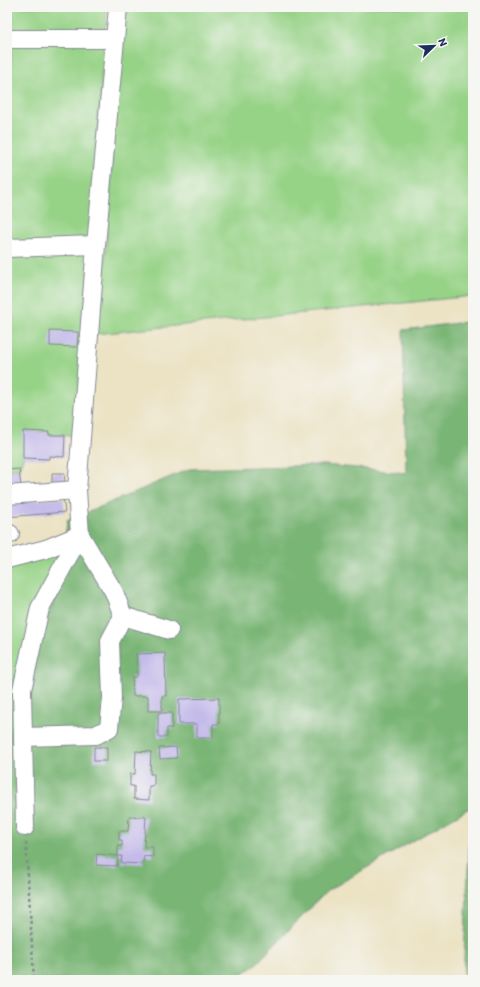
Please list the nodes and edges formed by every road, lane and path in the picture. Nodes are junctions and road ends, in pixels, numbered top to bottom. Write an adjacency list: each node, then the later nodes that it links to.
1 (118, 7): 3 (lane)
2 (7, 39): 3 (lane)
3 (114, 39): 4 (lane)
4 (96, 245): 5 (lane); 6 (lane)
5 (7, 248)
6 (77, 490): 7 (lane); 8 (lane)
7 (7, 494)
8 (80, 535): 9 (lane); 10 (lane); 12 (lane)
9 (7, 559)
10 (123, 616): 11 (lane); 12 (lane)
11 (169, 630)
12 (23, 737): 13 (lane)
13 (25, 827): 14 (path)
14 (34, 980)

